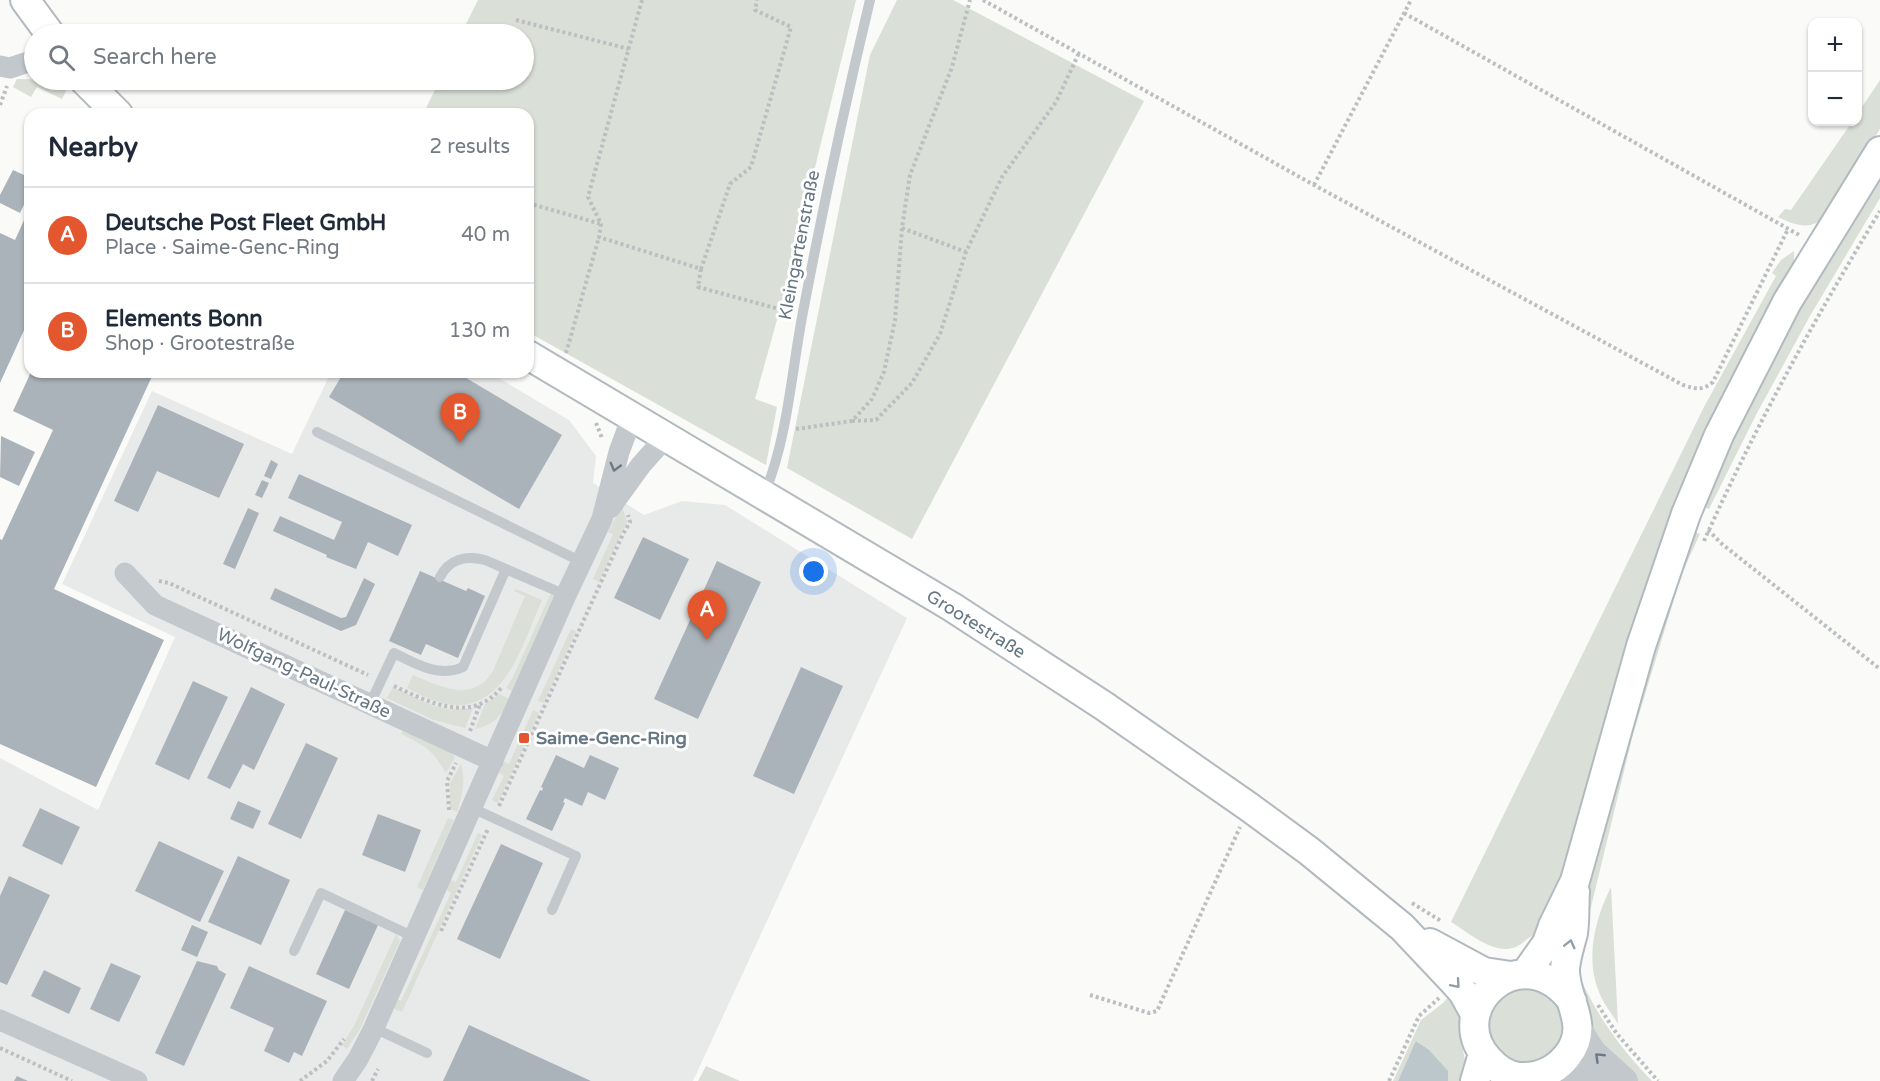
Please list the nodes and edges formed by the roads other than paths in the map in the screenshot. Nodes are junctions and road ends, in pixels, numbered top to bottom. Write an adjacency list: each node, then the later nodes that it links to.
1 (26, 0): 3 (main road)
2 (870, 0): 13 (lane, Kleingartenstraße)
3 (43, 24)
4 (24, 63): 5 (street)
5 (0, 66)
6 (94, 90): 7 (main road)
7 (112, 108)
8 (1880, 151): 23 (main road)
9 (534, 359): 10 (main road, Grootestraße)
10 (632, 417): 12 (main road, Grootestraße); 14 (street, one-way to 14)
11 (317, 432): 15 (lane)
12 (666, 437): 13 (main road, Grootestraße); 14 (street)
13 (764, 496): 25 (main road, Grootestraße)
14 (602, 519): 15 (street)
15 (582, 562): 19 (street)
16 (506, 569): 18 (lane); 19 (lane); 20 (lane)
17 (125, 573): 20 (street, Wolfgang-Paul-Straße)
18 (440, 577)
19 (566, 595): 21 (street)
20 (370, 704): 21 (street, Wolfgang-Paul-Straße)
21 (493, 761): 22 (street)
22 (472, 808): 24 (lane); 26 (street)
23 (1575, 881): 28 (main road); 29 (main road, one-way to 23)
24 (552, 910)
25 (1402, 927): 28 (main road, Grootestraße); 30 (main road, Grootestraße, one-way to 30)
26 (414, 937): 27 (lane); 32 (street)
27 (294, 951)
28 (1518, 975): 29 (main road); 30 (main road)
29 (1584, 1001): 33 (main road)
30 (1475, 1014): 36 (main road)
31 (0, 1020): 38 (street)
32 (374, 1028): 34 (lane); 39 (street)
33 (1578, 1028): 35 (main road); 41 (street, one-way to 33)
34 (427, 1053)
35 (1558, 1066): 37 (main road); 40 (street)
36 (1479, 1068): 37 (main road)
37 (1515, 1079)
38 (137, 1081)
39 (343, 1081)
40 (1595, 1081)
41 (1625, 1081)

